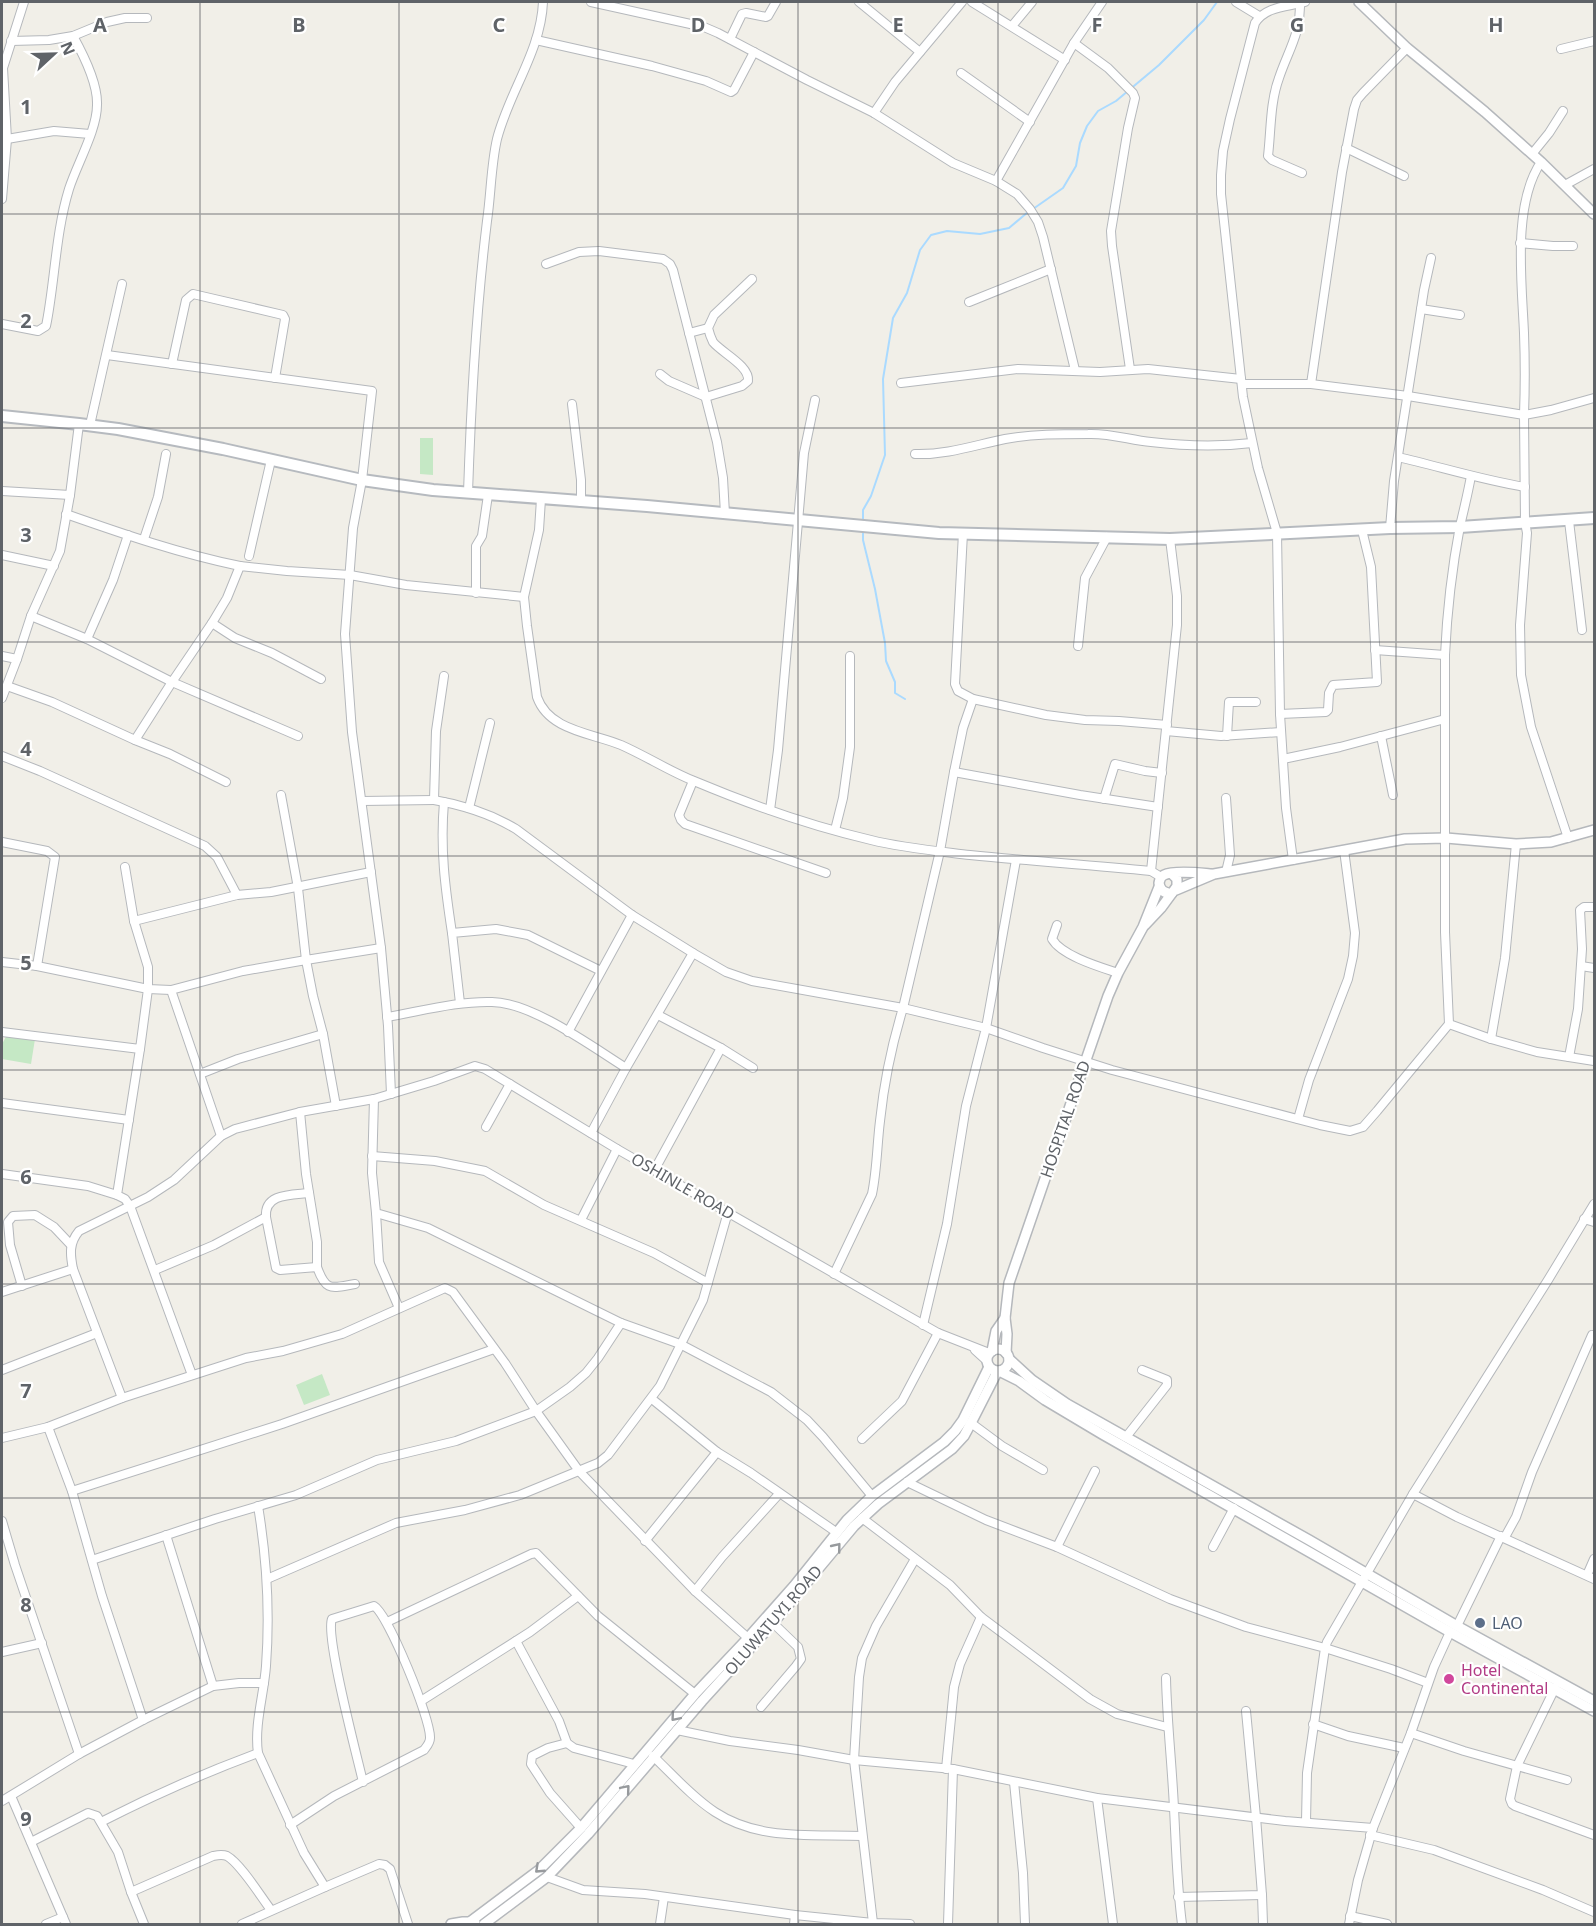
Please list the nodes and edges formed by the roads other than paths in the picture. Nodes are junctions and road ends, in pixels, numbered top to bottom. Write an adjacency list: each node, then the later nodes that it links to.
1 (24, 2): 21 (street)
2 (543, 2): 20 (street)
3 (591, 2): 14 (street)
4 (638, 2): 14 (street)
5 (776, 2): 19 (street)
6 (859, 2): 27 (street)
7 (962, 2): 27 (street)
8 (972, 2): 17 (street)
9 (1032, 2): 17 (street)
10 (1102, 2): 23 (street)
11 (1236, 2): 15 (street)
12 (1303, 2): 15 (street); 40 (street)
13 (1359, 2): 24 (street)
14 (636, 11): 19 (street)
15 (1259, 16): 65 (street)
16 (147, 18): 18 (street)
17 (1012, 26): 29 (street)
18 (73, 36): 21 (street); 34 (street)
19 (730, 39): 26 (street)
20 (536, 40): 26 (street); 85 (street)
21 (11, 41): 28 (street)
22 (1594, 41): 25 (street)
23 (1074, 42): 29 (street); 61 (street)
24 (1407, 48): 36 (street); 37 (street)
25 (1561, 49)
26 (754, 52): 32 (street)
27 (920, 52): 32 (street)
28 (3, 59): 35 (street)
29 (1065, 60): 33 (street)
30 (961, 73): 33 (street)
31 (1563, 111): 37 (street)
32 (874, 113): 42 (street)
33 (1030, 122): 42 (street)
34 (90, 134): 35 (street); 56 (street)
35 (7, 139): 44 (street)
36 (1346, 148): 41 (street); 67 (street)
37 (1532, 154): 38 (street)
38 (1541, 162): 43 (street); 46 (street)
39 (1594, 169): 43 (street)
40 (1302, 173)
41 (1404, 176)
42 (996, 181): 50 (street)
43 (1565, 185): 45 (street)
44 (2, 199)
45 (1594, 213)
46 (1520, 243): 47 (street); 73 (street)
47 (1573, 246)
48 (1431, 258): 54 (street)
49 (546, 264): 58 (street)
50 (1051, 269): 53 (street); 62 (street)
51 (752, 279): 57 (street)
52 (122, 285): 59 (street)
53 (969, 302)
54 (1421, 309): 55 (street); 68 (street)
55 (1460, 315)
56 (2, 324)
57 (708, 328): 58 (street); 69 (street)
58 (689, 333): 69 (street)
59 (107, 355): 60 (street); 75 (street)
60 (172, 364): 64 (street); 64 (street)
61 (1130, 369): 62 (street); 65 (street)
62 (1075, 370): 66 (street)
63 (660, 375): 69 (street)
64 (275, 378): 82 (street)
65 (1241, 382): 67 (street); 76 (street)
66 (901, 383)
67 (1311, 384): 68 (street)
68 (1408, 396): 73 (street); 79 (street)
69 (706, 398): 91 (street)
70 (1594, 398): 73 (street)
71 (815, 400): 93 (street)
72 (572, 404): 89 (street)
73 (1524, 415): 83 (street)
74 (2, 416): 75 (main road)
75 (85, 424): 80 (main road); 86 (street)
76 (1252, 443): 78 (street); 100 (street)
77 (166, 454): 103 (street)
78 (915, 454)
79 (1398, 457): 81 (street); 97 (street)
80 (271, 460): 82 (main road); 106 (street)
81 (1471, 476): 83 (street); 96 (street)
82 (362, 480): 85 (main road); 109 (street)
83 (1525, 487): 95 (street)
84 (2, 491): 86 (street)
85 (468, 493): 87 (main road)
86 (70, 495): 90 (street)
87 (488, 495): 88 (main road); 110 (street)
88 (542, 499): 89 (main road); 111 (street)
89 (581, 502): 91 (main road)
90 (66, 514): 101 (street); 107 (street)
91 (725, 514): 93 (main road)
92 (1594, 518): 94 (main road)
93 (800, 520): 99 (main road); 153 (street)
94 (1569, 521): 95 (main road); 114 (street)
95 (1525, 522): 96 (main road); 157 (street)
96 (1460, 527): 97 (main road); 118 (street)
97 (1390, 528): 98 (main road)
98 (1362, 530): 100 (main road); 117 (street)
99 (963, 533): 102 (main road); 127 (street)
100 (1277, 533): 104 (main road); 129 (street)
101 (128, 536): 103 (street); 115 (street)
102 (1107, 537): 104 (main road); 116 (street)
103 (144, 539): 108 (street)
104 (1170, 539): 132 (street)
105 (2, 555): 107 (street)
106 (249, 556)
107 (54, 566): 112 (street)
108 (240, 566): 109 (street); 113 (street)
109 (350, 575): 110 (street); 149 (street)
110 (476, 592): 111 (street)
111 (524, 597): 142 (street)
112 (31, 616): 115 (street); 121 (street)
113 (212, 623): 123 (street); 124 (street)
114 (1582, 630)
115 (87, 639): 124 (street)
116 (1078, 646)
117 (1375, 650): 118 (street); 129 (street)
118 (1445, 655): 130 (street)
119 (2, 656): 121 (street)
120 (850, 656): 154 (street)
121 (16, 659): 125 (street)
122 (444, 676): 148 (street)
123 (321, 679)
124 (172, 682): 134 (street); 137 (street)
125 (7, 686): 126 (street); 137 (street)
126 (2, 698)
127 (973, 699): 132 (street); 140 (street)
128 (1256, 702): 135 (street)
129 (1280, 714): 133 (street)
130 (1444, 719): 136 (street); 156 (street)
131 (490, 723): 152 (street)
132 (1166, 728): 135 (street); 141 (street)
133 (1281, 732): 135 (street); 139 (street)
134 (298, 736)
135 (1227, 736)
136 (1381, 736): 139 (street); 145 (street)
137 (135, 740): 143 (street)
138 (2, 756): 174 (street)
139 (1283, 759): 163 (street)
140 (954, 772): 147 (street); 161 (street)
141 (1162, 773): 147 (street); 151 (street)
142 (693, 781): 153 (street); 168 (street)
143 (226, 782)
144 (281, 795): 172 (street)
145 (1393, 795)
146 (1226, 798): 167 (street)
147 (1104, 799): 151 (street)
148 (434, 800): 149 (street); 150 (street)
149 (362, 801): 166 (street)
150 (444, 802): 152 (street); 180 (street)
151 (1158, 807): 165 (street)
152 (469, 808): 176 (street)
153 (770, 810): 154 (street)
154 (835, 830): 161 (street)
155 (1594, 830): 157 (street)
156 (1446, 838): 159 (street); 160 (street); 196 (street)
157 (1568, 838): 159 (street)
158 (2, 842): 185 (street)
159 (1516, 844): 201 (street)
160 (1344, 850): 163 (street); 216 (street)
161 (940, 851): 162 (street); 193 (street)
162 (1016, 860): 165 (street); 197 (street)
163 (1293, 860): 167 (street)
164 (125, 867): 177 (street)
165 (1151, 871): 170 (street)
166 (371, 872): 172 (street); 181 (street)
167 (1226, 872): 169 (street)
168 (826, 873)
169 (1214, 874): 170 (street); 173 (street)
170 (1166, 875): 171 (street); 173 (street)
171 (1159, 887): 173 (street); 179 (street)
172 (298, 888): 174 (street); 183 (street)
173 (1174, 891): 179 (street)
174 (237, 895): 177 (street)
175 (1594, 907): 186 (street)
176 (632, 915): 182 (street); 188 (street)
177 (134, 921): 190 (street)
178 (1057, 925): 189 (street)
179 (1143, 927): 189 (street, HOSPITAL ROAD)
180 (452, 933): 188 (street); 192 (street)
181 (381, 948): 183 (street); 195 (street)
182 (693, 953): 193 (street); 194 (street)
183 (306, 960): 191 (street); 200 (street)
184 (2, 962): 185 (street)
185 (37, 966): 190 (street)
186 (1581, 966): 187 (street); 204 (street)
187 (1594, 968)
188 (601, 971): 199 (street)
189 (1118, 973): 205 (street, HOSPITAL ROAD)
190 (148, 989): 191 (street); 203 (street)
191 (171, 990): 209 (street)
192 (460, 1003): 195 (street); 199 (street)
193 (903, 1008): 197 (street); 239 (street)
194 (658, 1014): 202 (street); 207 (street)
195 (387, 1017): 211 (street)
196 (1449, 1024): 201 (street); 216 (street)
197 (986, 1028): 205 (street); 247 (street)
198 (2, 1032): 203 (street)
199 (568, 1032): 207 (street)
200 (323, 1034): 209 (street); 214 (street)
201 (1491, 1039): 204 (street)
202 (721, 1048): 208 (street); 223 (street)
203 (140, 1049): 217 (street)
204 (1569, 1057): 206 (street)
205 (1085, 1061): 216 (street); 245 (street, HOSPITAL ROAD)
206 (1594, 1061)
207 (626, 1068): 219 (street)
208 (753, 1068)
209 (200, 1074): 220 (street)
210 (510, 1084): 211 (street, OSHINLE ROAD); 218 (street); 219 (street, OSHINLE ROAD)
211 (391, 1094): 212 (street, OSHINLE ROAD)
212 (374, 1099): 214 (street, OSHINLE ROAD); 222 (street)
213 (2, 1103): 217 (street)
214 (336, 1106): 215 (street, OSHINLE ROAD)
215 (300, 1112): 220 (street, OSHINLE ROAD); 225 (street)
216 (1298, 1119)
217 (129, 1120): 226 (street)
218 (486, 1127)
219 (591, 1133): 221 (street, OSHINLE ROAD)
220 (221, 1136): 228 (street)
221 (617, 1149): 223 (street, OSHINLE ROAD); 233 (street)
222 (372, 1156): 230 (street); 233 (street)
223 (655, 1169): 229 (street, OSHINLE ROAD)
224 (2, 1174): 226 (street)
225 (309, 1193): 231 (street); 236 (street)
226 (117, 1195): 228 (street)
227 (1594, 1203): 232 (street)
228 (130, 1206): 235 (street); 238 (street)
229 (728, 1212): 239 (street, OSHINLE ROAD); 241 (street)
230 (376, 1214): 244 (street); 246 (street)
231 (266, 1217): 236 (street); 238 (street)
232 (1584, 1219): 234 (street); 273 (street)
233 (580, 1220): 241 (street)
234 (1594, 1222)
235 (71, 1245): 237 (street); 242 (street)
236 (317, 1267): 240 (street)
237 (73, 1269): 242 (street); 248 (street)
238 (155, 1270): 257 (street)
239 (834, 1274): 247 (street, OSHINLE ROAD)
240 (355, 1284)
241 (708, 1284): 251 (street)
242 (22, 1286): 243 (street)
243 (2, 1292)
244 (399, 1308): 252 (street); 257 (street)
245 (1005, 1318): 253 (street); 254 (street)
246 (621, 1323): 251 (street); 260 (street)
247 (923, 1324): 249 (street, OSHINLE ROAD)
248 (97, 1333): 255 (street); 258 (street)
249 (938, 1333): 254 (street, OSHINLE ROAD); 265 (street)
250 (1592, 1335): 281 (street)
251 (680, 1344): 259 (street); 274 (street)
252 (494, 1349): 260 (street); 271 (street)
253 (1007, 1356): 254 (street); 254 (street); 263 (street)
254 (992, 1362): 261 (street); 276 (street)
255 (2, 1370)
256 (1142, 1370): 263 (street)
257 (192, 1375): 258 (street)
258 (122, 1398): 262 (street)
259 (652, 1399): 266 (street); 269 (street)
260 (536, 1411): 269 (street); 275 (street)
261 (967, 1421): 267 (street); 270 (street, OLUWATUYI ROAD); 274 (street, OLUWATUYI ROAD)
262 (48, 1427): 264 (street); 271 (street)
263 (1126, 1437): 289 (street)
264 (2, 1438)
265 (862, 1439)
266 (717, 1452): 272 (street); 282 (street)
267 (1043, 1470)
268 (1095, 1470): 283 (street)
269 (579, 1471): 282 (street); 291 (street)
270 (906, 1482): 277 (street, OLUWATUYI ROAD); 283 (street)
271 (72, 1491): 287 (street)
272 (779, 1494): 279 (street); 292 (street)
273 (1413, 1494): 281 (street); 289 (street)
274 (872, 1496): 279 (street, OLUWATUYI ROAD)
275 (258, 1506): 280 (street); 291 (street)
276 (1234, 1508): 284 (street); 289 (street)
277 (862, 1518): 285 (street); 296 (street, OLUWATUYI ROAD, one-way to 277)
278 (2, 1521): 300 (street)
279 (836, 1532): 298 (street, OLUWATUYI ROAD)
280 (166, 1535): 287 (street); 306 (street)
281 (1503, 1537): 288 (street); 297 (street)
282 (645, 1541): 292 (street)
283 (1057, 1547): 301 (street)
284 (1213, 1547)
285 (915, 1559): 294 (street); 324 (street)
286 (1594, 1559): 288 (street)
287 (92, 1560): 314 (street)
288 (1587, 1575): 290 (street)
289 (1365, 1577): 297 (street); 301 (street)
290 (1594, 1579)
291 (267, 1580): 304 (street)
292 (695, 1592): 298 (street)
293 (578, 1596): 295 (street); 299 (street); 308 (street)
294 (981, 1617): 316 (street); 327 (street)
295 (387, 1622): 309 (street); 329 (street)
296 (773, 1623): 311 (street); 317 (street, OLUWATUYI ROAD)
297 (1454, 1627): 305 (street); 307 (street); 310 (street)
298 (748, 1638): 308 (street, OLUWATUYI ROAD)
299 (516, 1641): 309 (street); 319 (street)
300 (42, 1643): 302 (street); 322 (street)
301 (1325, 1648): 305 (street); 315 (street)
302 (2, 1652)
303 (1166, 1678): 316 (street)
304 (264, 1683): 306 (street); 321 (street)
305 (1428, 1683): 318 (street)
306 (213, 1686): 314 (street)
307 (1555, 1688): 313 (street); 326 (street)
308 (694, 1694): 325 (street, OLUWATUYI ROAD, one-way to 325)
309 (421, 1701): 329 (street)
310 (1594, 1701)
311 (761, 1707)
312 (1246, 1711): 335 (street)
313 (1594, 1711)
314 (143, 1720): 322 (street)
315 (1313, 1724): 320 (street); 337 (street)
316 (1167, 1727): 334 (street)
317 (677, 1730): 323 (street, OLUWATUYI ROAD); 324 (street)
318 (1411, 1733): 320 (street); 326 (street)
319 (567, 1743): 325 (street); 339 (street)
320 (1404, 1748): 340 (street)
321 (258, 1753): 336 (street); 338 (street)
322 (79, 1754): 331 (street)
323 (653, 1756): 339 (street, OLUWATUYI ROAD, one-way to 323); 342 (street)
324 (854, 1760): 327 (street); 342 (street)
325 (634, 1764): 339 (street, OLUWATUYI ROAD)
326 (1517, 1766): 328 (street); 341 (street)
327 (949, 1769): 330 (street); 366 (street)
328 (1567, 1780)
329 (363, 1782): 338 (street)
330 (1014, 1782): 332 (street); 367 (street)
331 (10, 1796): 333 (street); 343 (street)
332 (1097, 1798): 334 (street); 368 (street)
333 (2, 1801)
334 (1174, 1809): 335 (street); 349 (street)
335 (1256, 1817): 337 (street); 347 (street)
336 (101, 1822): 343 (street); 346 (street)
337 (1306, 1822): 340 (street)
338 (290, 1825): 345 (street)
339 (584, 1831): 344 (street); 355 (street, one-way to 355)
340 (1372, 1831): 351 (street); 353 (street)
341 (1594, 1835)
342 (862, 1836): 364 (street)
343 (31, 1842): 354 (street)
344 (547, 1877): 348 (street); 361 (street)
345 (326, 1887): 350 (street); 359 (street)
346 (131, 1892): 350 (street); 357 (street)
347 (1262, 1894): 349 (street); 370 (street)
348 (664, 1897): 352 (street); 362 (street)
349 (1179, 1897): 369 (street)
350 (271, 1910): 358 (street)
351 (1594, 1912)
352 (795, 1915): 363 (street); 364 (street)
353 (1349, 1920): 371 (street)
354 (64, 1921): 356 (street)
355 (471, 1921): 360 (street); 361 (street)
356 (46, 1924)
357 (144, 1924)
358 (242, 1924)
359 (408, 1924)
360 (451, 1924)
361 (483, 1924)
362 (660, 1924)
363 (794, 1924)
364 (874, 1924): 365 (street)
365 (909, 1924)
366 (948, 1924)
367 (1026, 1924)
368 (1113, 1924)
369 (1182, 1924)
370 (1263, 1924)
371 (1386, 1924)

